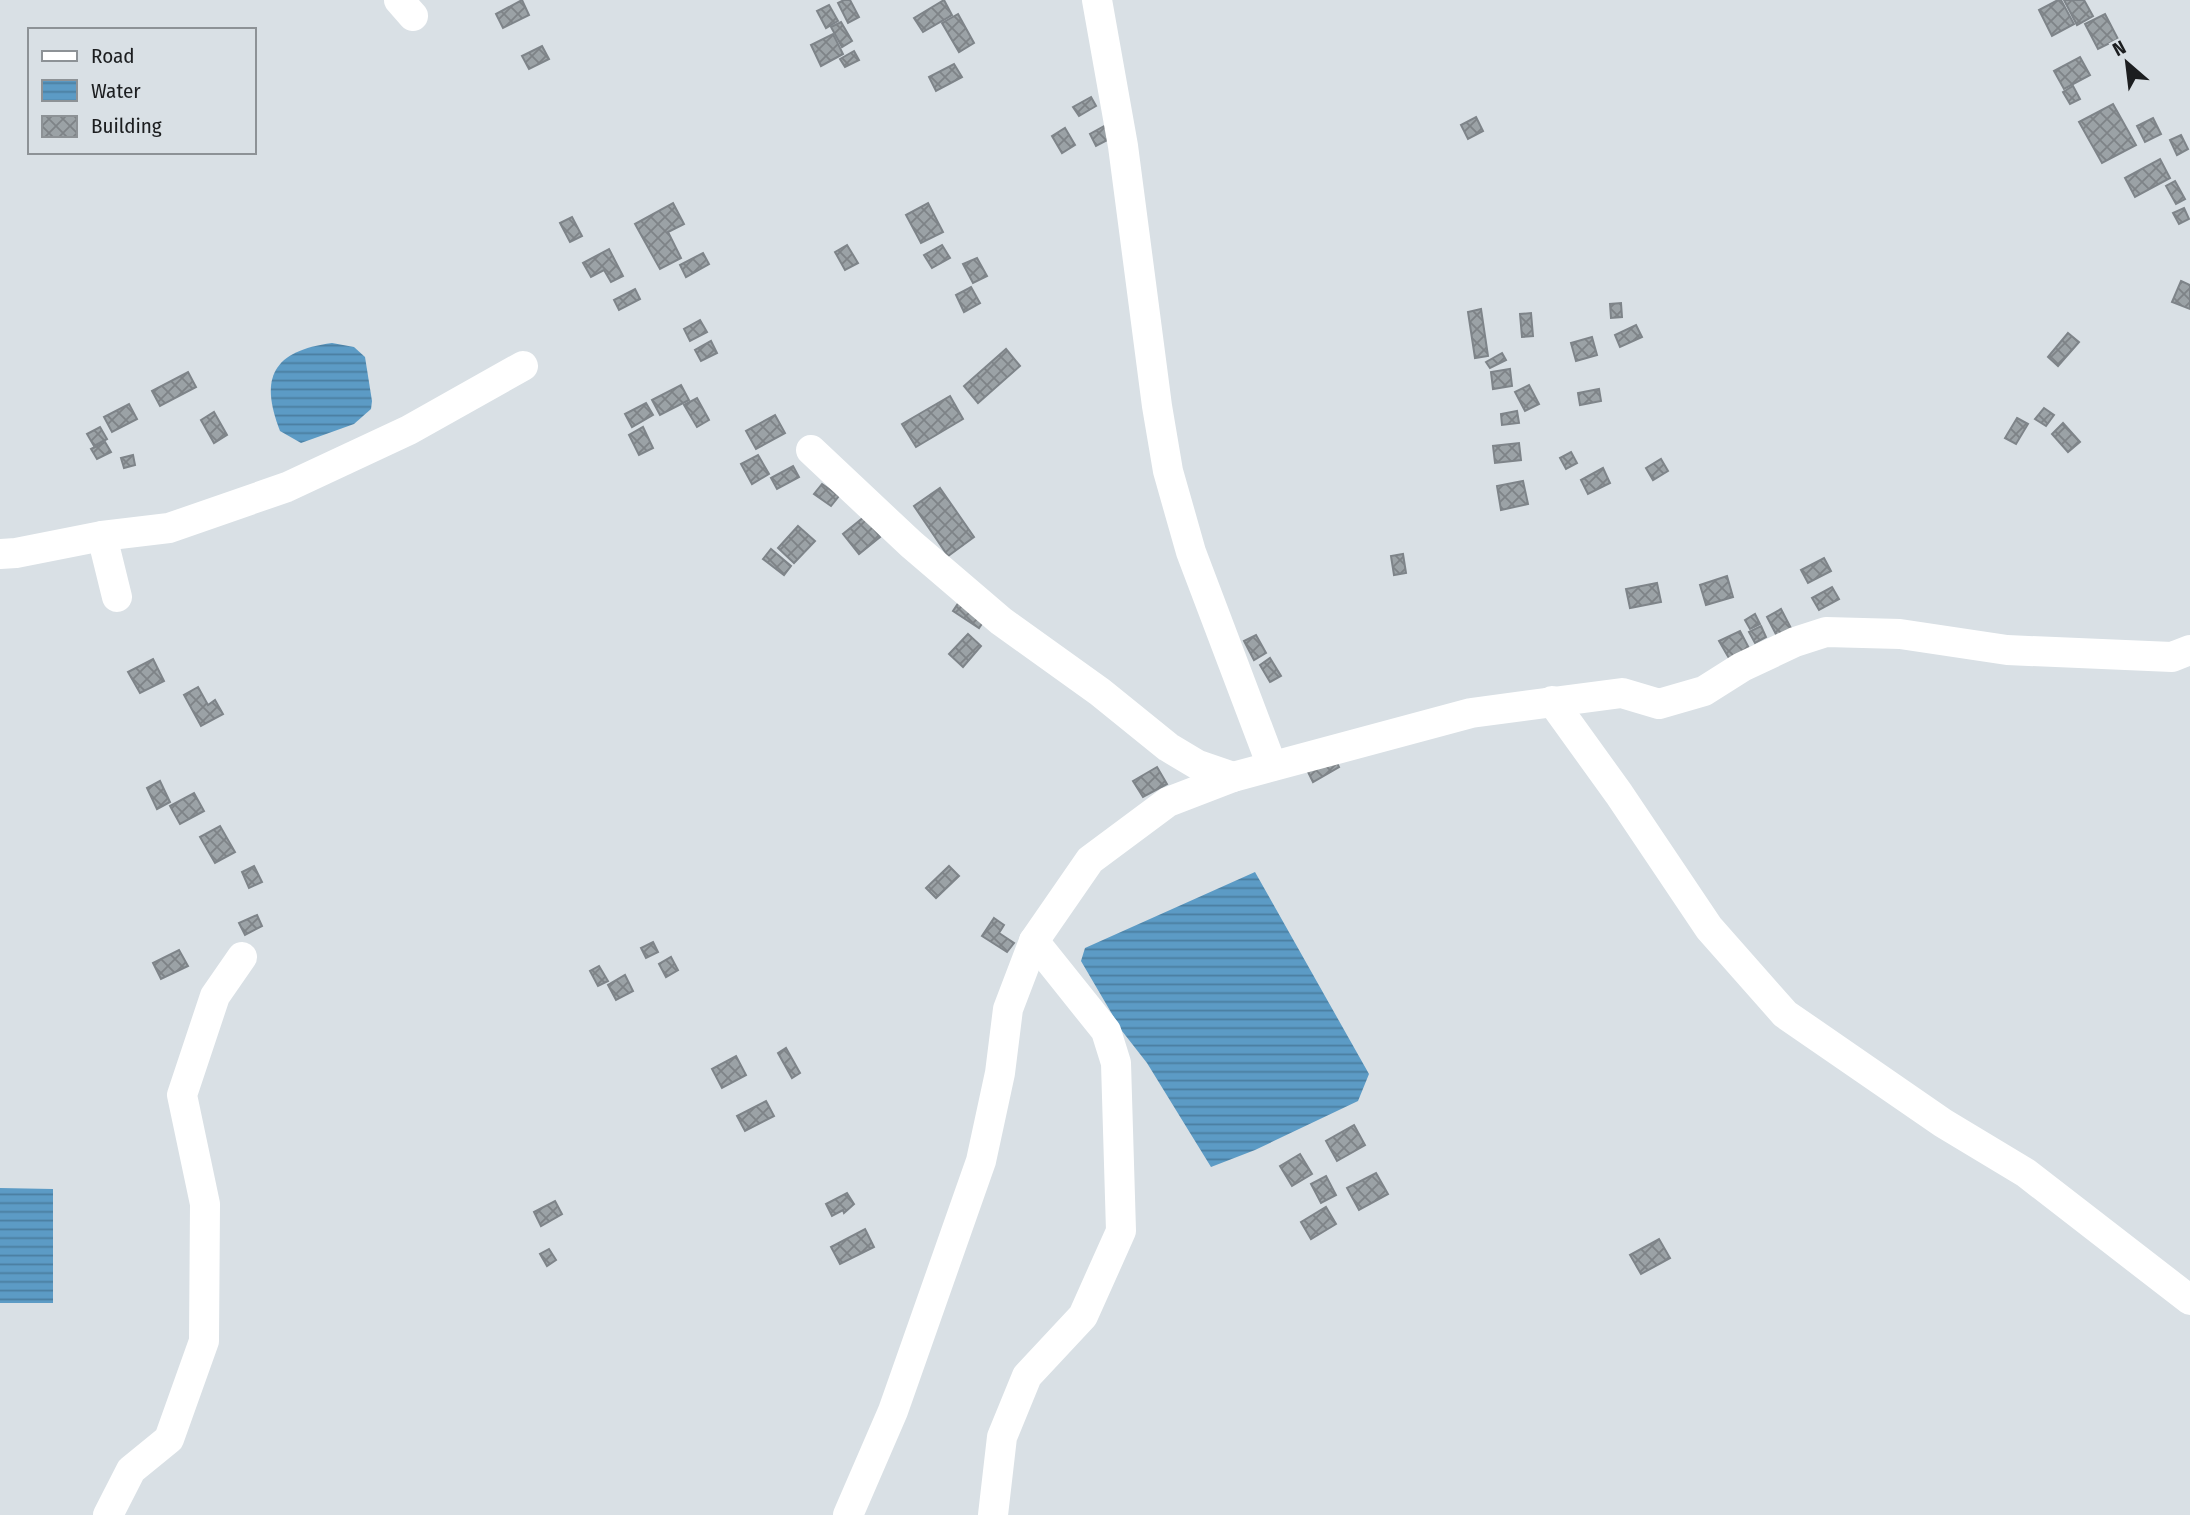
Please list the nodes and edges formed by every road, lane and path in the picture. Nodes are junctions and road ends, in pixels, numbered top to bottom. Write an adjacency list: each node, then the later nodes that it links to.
1 (1097, 0): 9 (street)
2 (523, 366): 4 (street)
3 (811, 450): 10 (street)
4 (102, 536): 5 (street); 6 (street)
5 (0, 554)
6 (117, 597)
7 (2190, 650): 8 (street)
8 (1552, 701): 9 (street); 13 (street)
9 (1272, 766): 10 (street)
10 (1233, 777): 11 (street)
11 (1034, 941): 15 (street); 16 (street)
12 (242, 957): 14 (street)
13 (2190, 1300)
14 (108, 1515)
15 (848, 1515)
16 (993, 1515)

